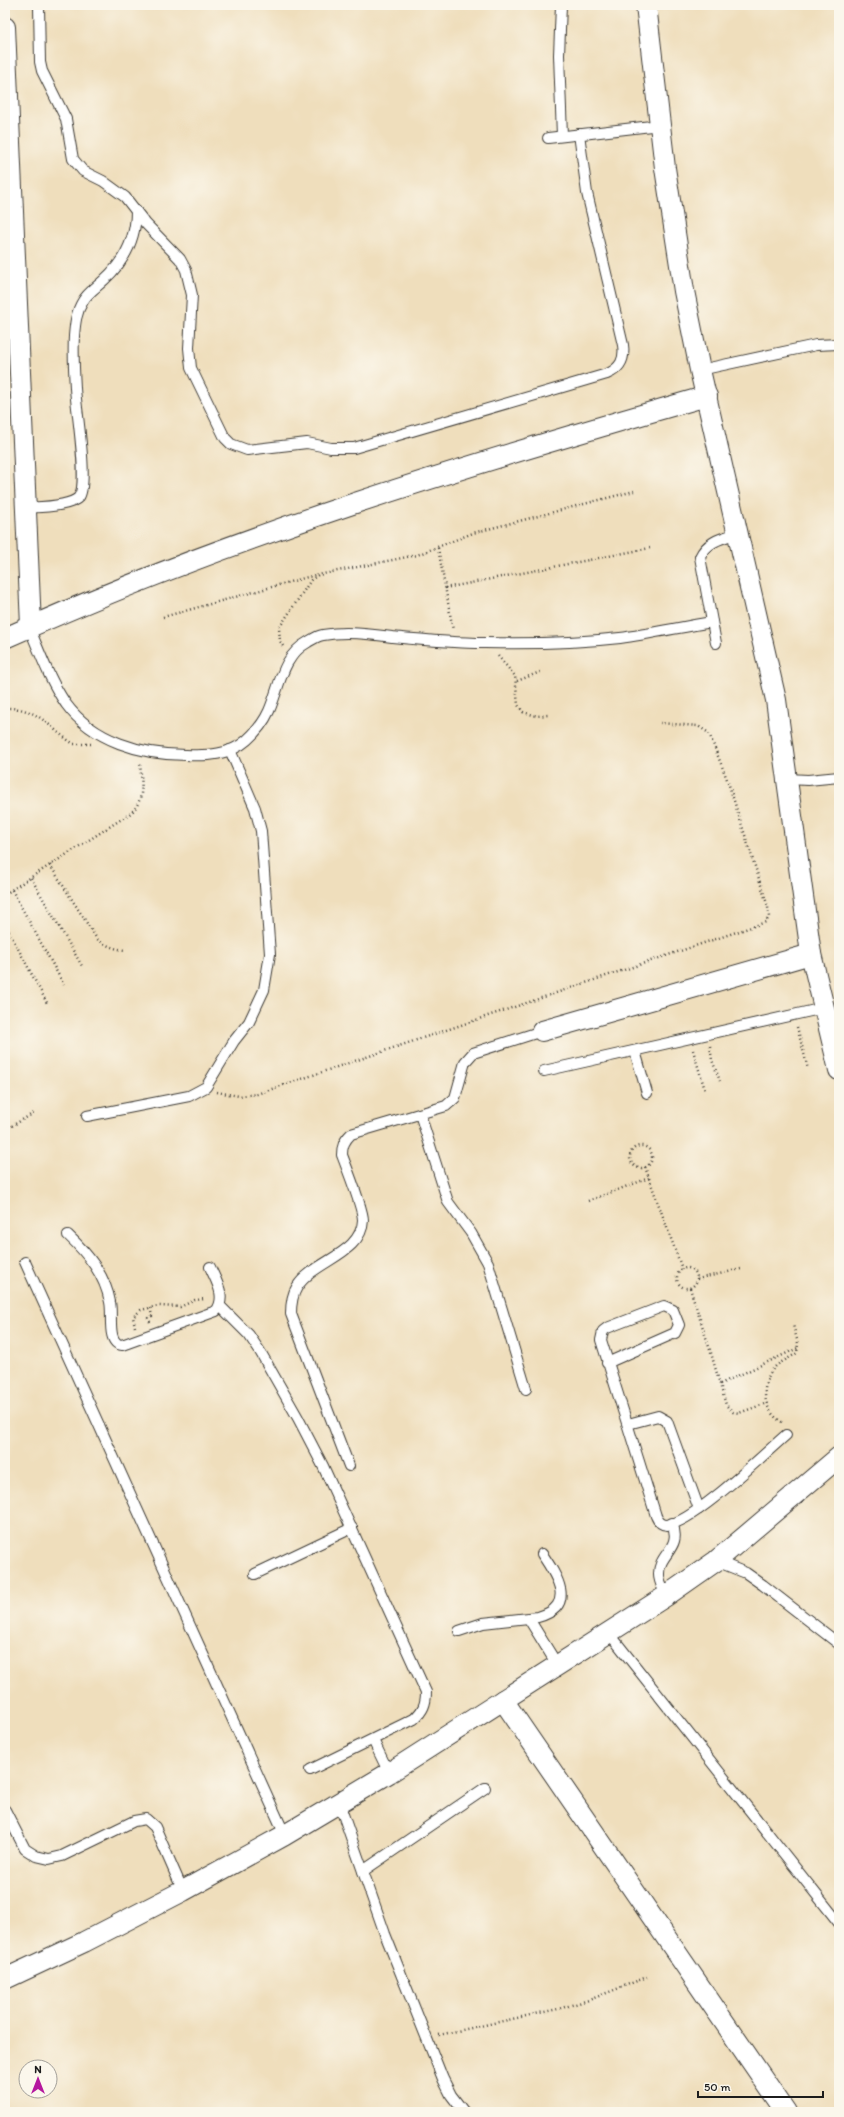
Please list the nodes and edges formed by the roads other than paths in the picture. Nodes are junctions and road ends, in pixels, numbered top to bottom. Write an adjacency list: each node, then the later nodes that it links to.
1 (39, 5): 9 (lane)
2 (562, 5): 7 (lane)
3 (646, 5): 5 (street)
4 (5, 26): 15 (street)
5 (660, 125): 6 (lane); 13 (street)
6 (579, 134): 7 (lane); 10 (lane)
7 (562, 136): 8 (lane)
8 (548, 138)
9 (136, 210): 10 (lane); 11 (lane)
10 (153, 230): 11 (lane)
11 (134, 237): 15 (lane)
12 (839, 344): 13 (lane)
13 (700, 370): 14 (street)
14 (707, 396): 16 (street); 18 (street)
15 (26, 508): 18 (street)
16 (738, 533): 17 (lane); 23 (street)
17 (712, 622): 20 (lane); 21 (lane)
18 (30, 627): 19 (street); 21 (lane)
19 (5, 638)
20 (716, 643)
21 (230, 750): 32 (lane)
22 (839, 777): 23 (lane)
23 (787, 779): 24 (street)
24 (811, 954): 25 (street); 26 (street)
25 (824, 1008): 27 (lane); 28 (street)
26 (542, 1031): 31 (lane)
27 (635, 1051): 29 (lane); 30 (lane)
28 (839, 1070)
29 (544, 1071)
30 (647, 1093)
31 (420, 1114): 38 (lane); 42 (lane)
32 (87, 1116)
33 (68, 1235): 36 (lane)
34 (25, 1262): 62 (lane)
35 (210, 1268): 36 (lane)
36 (220, 1306): 45 (lane)
37 (608, 1363): 37 (lane); 39 (lane)
38 (526, 1389)
39 (628, 1424): 43 (lane); 44 (lane)
40 (786, 1435): 43 (lane)
41 (839, 1457): 47 (street)
42 (349, 1466)
43 (699, 1509): 44 (lane)
44 (672, 1523): 49 (lane)
45 (352, 1528): 48 (lane); 56 (lane)
46 (542, 1554): 50 (lane)
47 (716, 1561): 49 (street); 53 (lane)
48 (255, 1574)
49 (666, 1596): 52 (street)
50 (529, 1619): 51 (lane); 54 (lane)
51 (459, 1631)
52 (609, 1633): 54 (street); 65 (lane)
53 (839, 1644)
54 (558, 1666): 55 (street)
55 (503, 1700): 58 (street); 68 (street)
56 (373, 1740): 57 (lane); 58 (lane)
57 (310, 1770)
58 (389, 1773): 60 (street)
59 (485, 1788): 63 (lane)
60 (339, 1803): 62 (street); 63 (lane)
61 (5, 1810): 64 (lane)
62 (285, 1834): 64 (street)
63 (362, 1871): 67 (lane)
64 (184, 1891): 66 (street)
65 (839, 1923)
66 (5, 1979)
67 (464, 2112)
68 (786, 2112)

